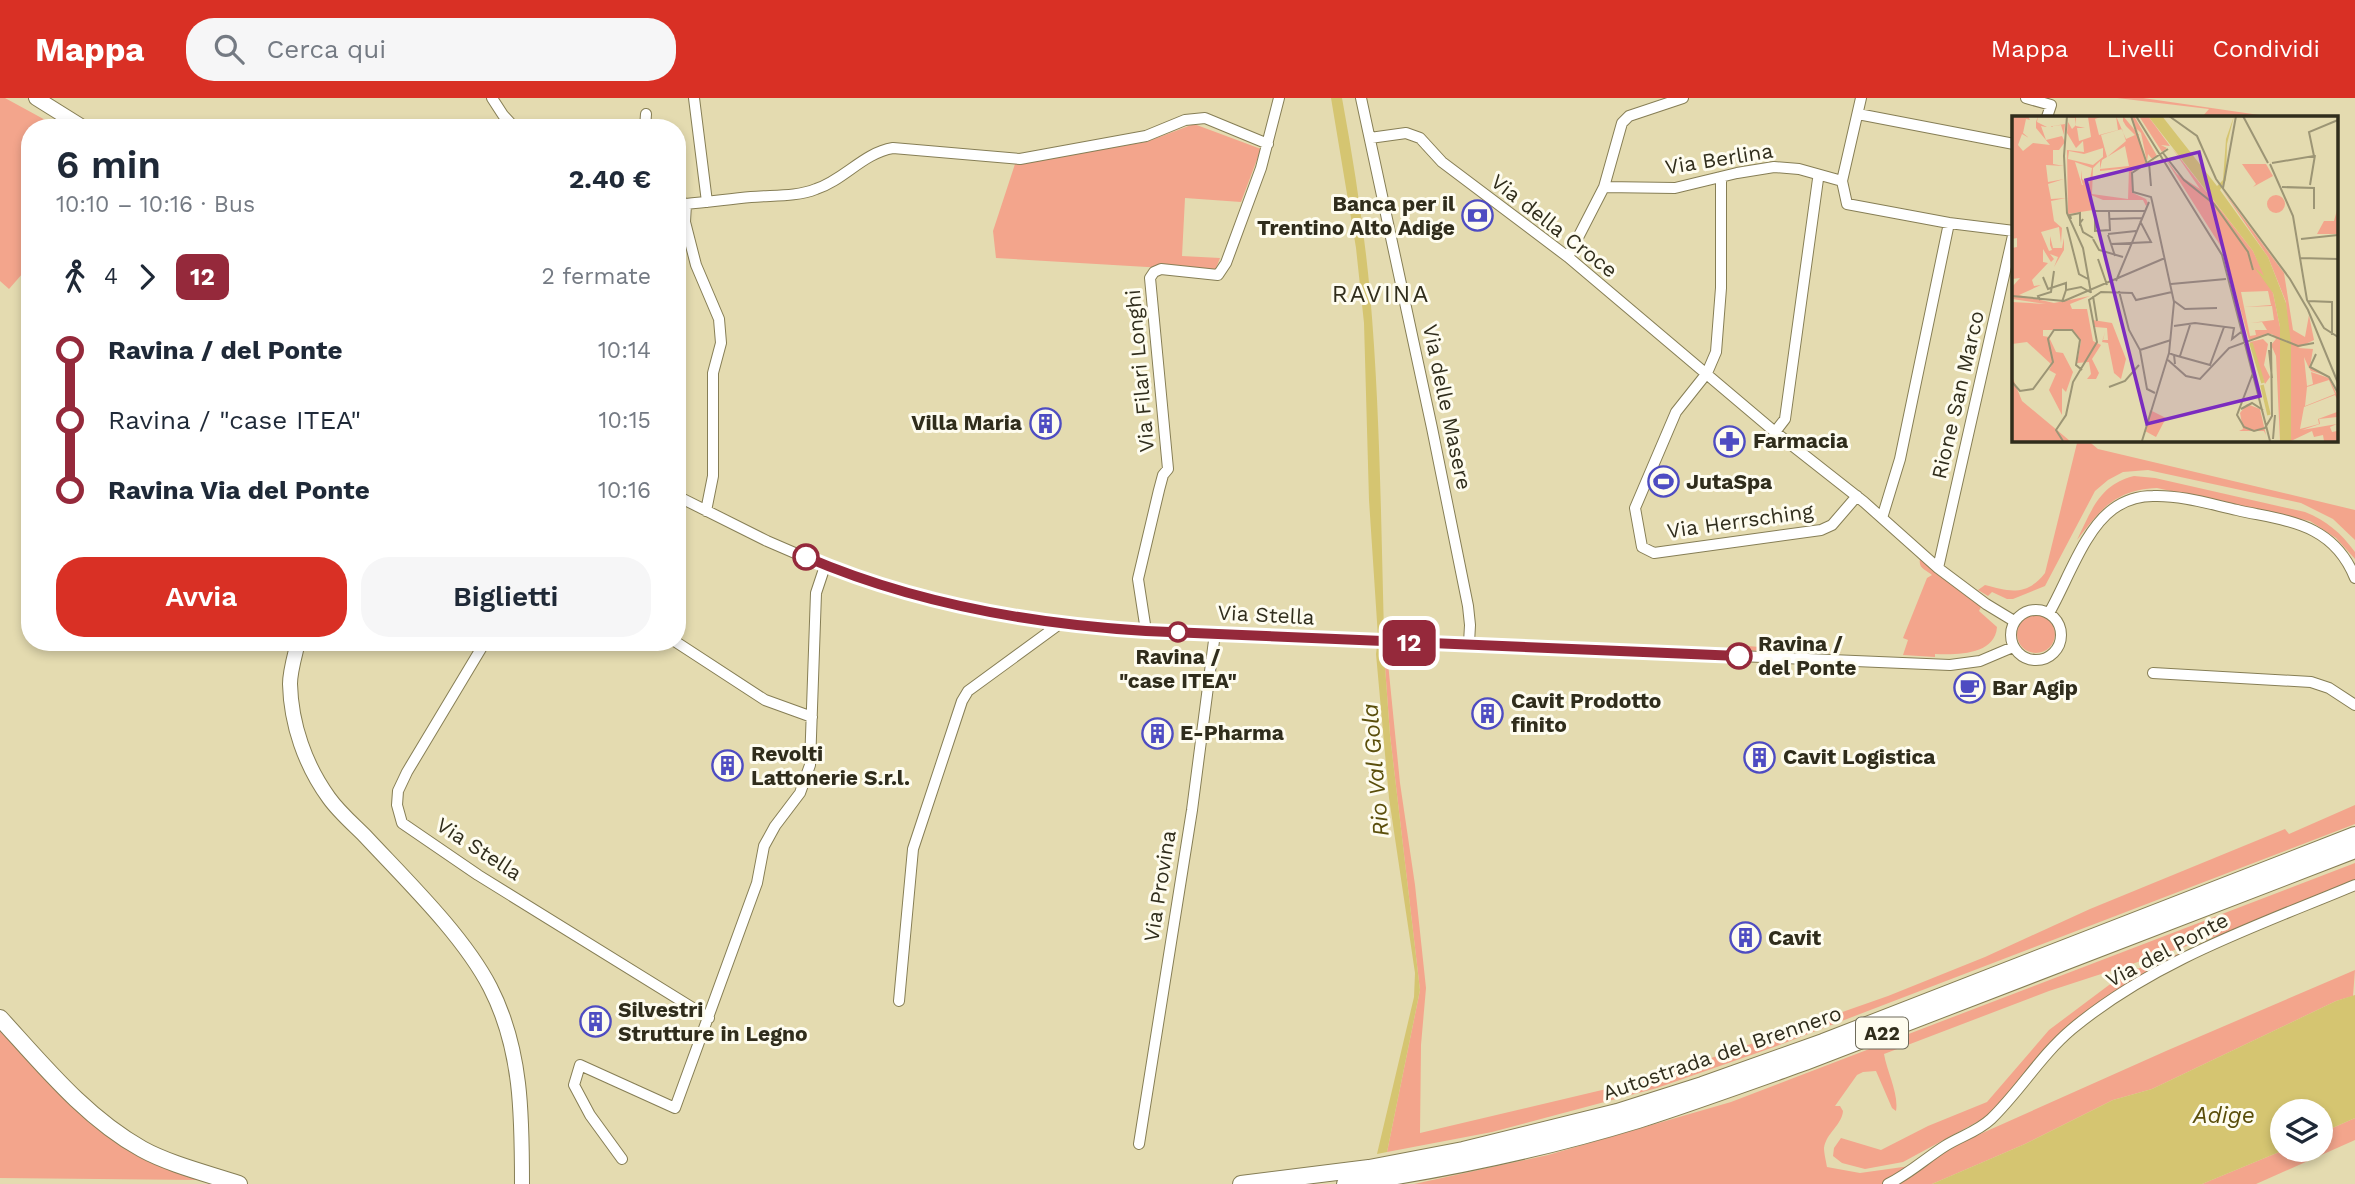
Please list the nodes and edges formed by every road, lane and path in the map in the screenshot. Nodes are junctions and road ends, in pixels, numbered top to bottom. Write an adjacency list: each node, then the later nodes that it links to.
1 (36, 98): 12 (main road)
2 (492, 98): 13 (street)
3 (694, 98): 22 (street)
4 (1279, 98): 16 (street, Via Filari Longhi)
5 (1361, 98): 15 (street, Via delle Masere)
6 (1683, 98): 21 (street)
7 (1861, 98): 10 (street)
8 (2026, 98): 11 (street)
9 (646, 114): 14 (street)
10 (1858, 114): 17 (street); 20 (street)
11 (2047, 116)
12 (70, 119)
13 (506, 119)
14 (646, 119)
15 (1370, 138): 28 (street, Via della Croce); 43 (street, Via delle Masere)
16 (1268, 144): 22 (street); 41 (street, Via Filari Longhi)
17 (2012, 144)
18 (1721, 177): 20 (street, Via Berlina); 21 (street, Via Berlina); 29 (street)
19 (1818, 179): 30 (street)
20 (1842, 181): 24 (street, Rione San Marco)
21 (1604, 187): 28 (street)
22 (707, 202): 23 (street)
23 (686, 203)
24 (1949, 223): 26 (street, Rione San Marco); 34 (street)
25 (686, 226): 33 (street)
26 (2012, 231)
27 (2012, 240): 36 (street, Rione San Marco)
28 (1568, 257): 29 (street, Via della Croce)
29 (1707, 373): 30 (street, Via della Croce); 31 (street, Via Herrsching)
30 (1775, 432): 31 (street, Via della Croce)
31 (1857, 496): 34 (street, Via della Croce)
32 (686, 501): 33 (street, Via Stella)
33 (706, 511): 35 (street, Via Stella)
34 (1882, 518): 36 (street, Via della Croce)
35 (825, 566): 40 (street, Via Stella); 50 (street)
36 (1938, 568): 39 (street, Via della Croce)
37 (2355, 578): 38 (street)
38 (2049, 612): 39 (street); 44 (street)
39 (2014, 621): 44 (street)
40 (1061, 623): 41 (street, Via Stella); 54 (street)
41 (1146, 631): 42 (street, Via Stella)
42 (1215, 633): 43 (street, Via Stella); 57 (street, Via Provina)
43 (1469, 643): 44 (street)
44 (2013, 647)
45 (686, 648): 50 (street)
46 (296, 651): 62 (main road)
47 (480, 651): 55 (street, Via Stella)
48 (2153, 673): 49 (street)
49 (2355, 705)
50 (812, 717): 55 (street)
51 (2355, 835): 59 (highway, Autostrada del Brennero / A22)
52 (2355, 850): 59 (highway, Autostrada del Brennero / A22)
53 (2355, 885): 65 (street, Via del Ponte)
54 (898, 1001)
55 (709, 1017): 58 (street)
56 (0, 1018): 61 (highway)
57 (1139, 1144)
58 (622, 1159)
59 (1398, 1168): 60 (highway, Autostrada del Brennero / A22)
60 (1367, 1174): 63 (highway, Autostrada del Brennero / A22); 64 (highway, Autostrada del Brennero / A22)
61 (239, 1184)
62 (522, 1184)
63 (1241, 1184)
64 (1345, 1184)
65 (1888, 1184)

